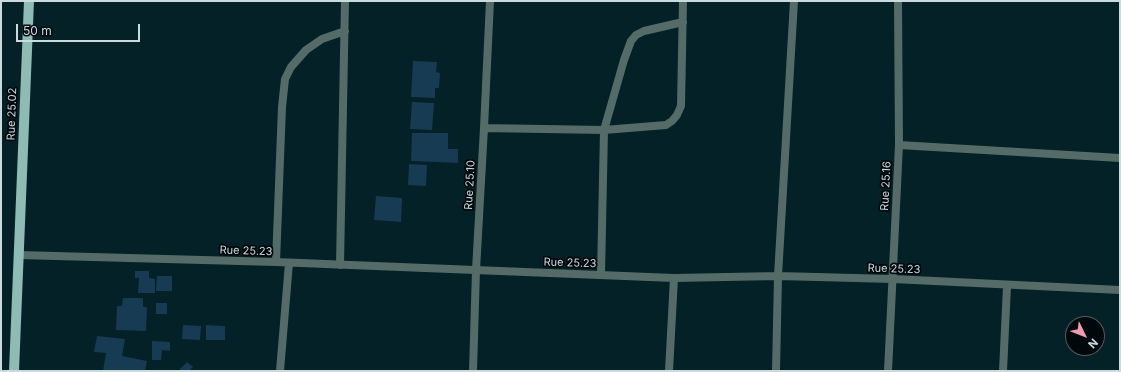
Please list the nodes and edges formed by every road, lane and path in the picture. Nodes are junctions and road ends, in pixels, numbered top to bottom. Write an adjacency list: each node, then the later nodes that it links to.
1 (29, 1): 13 (main road, Rue 25.02)
2 (345, 1): 8 (street)
3 (490, 1): 9 (street, Rue 25.10)
4 (683, 1): 7 (street)
5 (794, 1): 19 (street)
6 (898, 1): 11 (street, Rue 25.16)
7 (683, 22): 10 (street); 10 (street)
8 (345, 31): 14 (street); 16 (street)
9 (484, 128): 10 (street); 17 (street, Rue 25.10)
10 (604, 130): 18 (street)
11 (899, 145): 12 (street); 21 (street, Rue 25.16)
12 (1120, 158)
13 (19, 255): 14 (street, Rue 25.23); 24 (main road, Rue 25.02)
14 (276, 262): 15 (street, Rue 25.23)
15 (289, 263): 16 (street, Rue 25.23); 25 (street)
16 (340, 265): 17 (street, Rue 25.23)
17 (476, 270): 18 (street, Rue 25.23); 26 (street, Rue 25.10)
18 (601, 275): 20 (street, Rue 25.23)
19 (778, 276): 20 (street, Rue 25.23); 21 (street, Rue 25.23); 28 (street)
20 (674, 278): 27 (street)
21 (893, 279): 22 (street, Rue 25.23); 29 (street, Rue 25.16)
22 (1007, 286): 23 (street, Rue 25.23); 30 (street)
23 (1120, 290)
24 (14, 371)
25 (280, 371)
26 (473, 371)
27 (669, 371)
28 (776, 371)
29 (888, 371)
30 (1003, 371)

